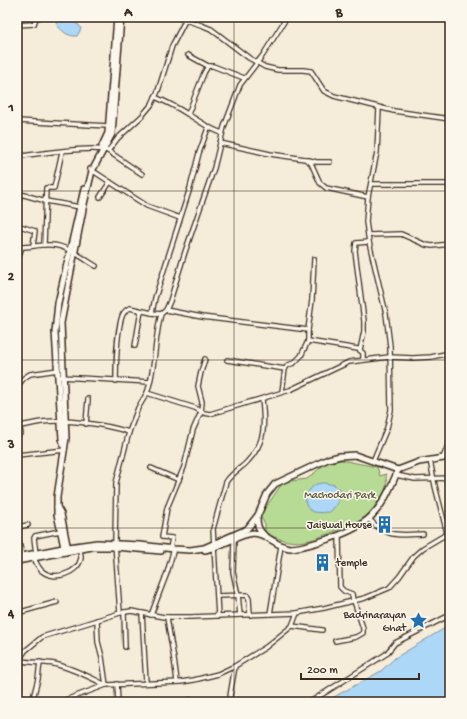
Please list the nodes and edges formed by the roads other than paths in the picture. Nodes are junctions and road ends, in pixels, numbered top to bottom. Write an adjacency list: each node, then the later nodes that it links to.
1 (41, 17): 7 (street)
2 (117, 17): 17 (street)
3 (121, 17): 21 (street)
4 (176, 17): 6 (street)
5 (287, 17): 9 (street)
6 (186, 19): 9 (street); 12 (street)
7 (17, 25)
8 (188, 55): 10 (street)
9 (257, 63): 11 (street); 13 (street)
10 (208, 66): 11 (street); 14 (street)
11 (244, 78): 19 (street)
12 (155, 97): 14 (street); 21 (street)
13 (379, 108): 15 (street); 31 (street)
14 (188, 114): 18 (street)
15 (450, 119)
16 (17, 120): 17 (street)
17 (108, 126): 21 (street)
18 (208, 128): 19 (street); 39 (street)
19 (222, 133): 20 (street)
20 (220, 143): 24 (street); 52 (street)
21 (104, 150): 22 (street); 26 (street); 28 (street)
22 (62, 152): 23 (street); 36 (street)
23 (17, 157)
24 (308, 160): 25 (street); 35 (street)
25 (330, 162)
26 (91, 170): 30 (street); 37 (street); 48 (street)
27 (19, 171): 29 (street)
28 (142, 174)
29 (17, 178)
30 (110, 182): 34 (street); 39 (street)
31 (371, 184): 32 (street); 35 (street)
32 (450, 184)
33 (19, 194): 36 (street); 38 (street)
34 (100, 197)
35 (368, 197): 41 (street)
36 (46, 201): 37 (street); 44 (street)
37 (80, 207): 48 (street)
38 (17, 210)
39 (180, 218): 54 (street)
40 (17, 225): 45 (street)
41 (368, 235): 42 (street); 43 (street)
42 (369, 242): 59 (street); 61 (street)
43 (450, 244)
44 (44, 245): 45 (street); 48 (street)
45 (33, 246): 47 (street)
46 (17, 247): 47 (street)
47 (22, 248): 50 (street)
48 (72, 252): 51 (street); 66 (street); 67 (street)
49 (314, 259): 56 (street)
50 (17, 261)
51 (96, 266)
52 (166, 310): 55 (street); 56 (street)
53 (141, 311): 54 (street); 58 (street); 69 (street)
54 (152, 313): 55 (street)
55 (161, 314): 70 (street)
56 (308, 330): 57 (street)
57 (308, 340): 59 (street); 65 (street)
58 (135, 346)
59 (360, 350): 63 (street)
60 (450, 353): 61 (street)
61 (389, 356): 63 (street); 87 (street)
62 (205, 359): 76 (street)
63 (363, 359): 72 (street)
64 (227, 360): 65 (street)
65 (285, 369): 72 (street)
66 (58, 370): 67 (street); 68 (street); 71 (street)
67 (64, 370): 68 (street)
68 (61, 377): 69 (street); 77 (street)
69 (116, 381): 70 (street)
70 (150, 382): 73 (street)
71 (17, 386)
72 (282, 392): 75 (street)
73 (147, 393): 76 (street); 80 (street)
74 (88, 399): 78 (street)
75 (262, 399): 76 (street); 109 (street)
76 (201, 412): 93 (street)
77 (63, 422): 78 (street); 79 (street); 83 (street)
78 (86, 424): 80 (street)
79 (18, 426): 81 (street)
80 (129, 432): 108 (street)
81 (17, 435)
82 (450, 440): 86 (street)
83 (64, 450): 84 (street); 94 (street)
84 (17, 455)
85 (450, 457): 86 (street)
86 (443, 458): 88 (street)
87 (373, 460): 90 (street); 96 (street)
88 (430, 460): 90 (street); 91 (street)
89 (151, 468): 93 (street)
90 (397, 472): 91 (street); 97 (street)
91 (433, 478): 92 (street); 103 (street)
92 (450, 478)
93 (179, 480): 113 (street)
94 (57, 506): 101 (street); 112 (street)
95 (17, 513): 98 (street)
96 (258, 515): 106 (street); 109 (street)
97 (369, 519): 104 (street); 105 (street)
98 (18, 520)
99 (28, 525): 100 (street)
100 (17, 527)
101 (60, 531): 112 (street); 114 (street)
102 (17, 533): 115 (street)
103 (448, 533): 119 (street)
104 (423, 534)
105 (339, 536): 110 (street); 119 (street)
106 (267, 538): 107 (street); 110 (street)
107 (234, 540): 109 (street); 117 (street)
108 (115, 545): 111 (street); 112 (street); 113 (street); 122 (street)
109 (215, 546): 113 (street); 118 (street)
110 (281, 546): 125 (street)
111 (80, 548): 112 (street); 114 (street)
112 (66, 549): 114 (street)
113 (172, 550): 126 (street)
114 (35, 556): 115 (street); 116 (street)
115 (19, 557)
116 (17, 561)
117 (238, 595): 118 (street); 127 (street); 128 (street)
118 (217, 596): 130 (street)
119 (354, 601): 124 (street); 135 (street)
120 (56, 602): 121 (street)
121 (17, 613)
122 (122, 613): 123 (street); 132 (street); 136 (street)
123 (142, 613): 126 (street); 141 (street)
124 (297, 613): 125 (street); 133 (street)
125 (270, 614): 128 (street)
126 (151, 615): 131 (street)
127 (240, 615): 128 (street); 130 (street)
128 (250, 615)
129 (450, 615): 151 (street)
130 (218, 616): 131 (street)
131 (167, 617): 140 (street)
132 (97, 620): 137 (street); 143 (street)
133 (292, 626): 134 (street); 139 (street)
134 (322, 630)
135 (335, 641)
136 (126, 648)
137 (18, 661): 138 (street); 144 (street)
138 (40, 662): 143 (street); 145 (street)
139 (236, 666): 140 (street); 150 (street)
140 (177, 682): 141 (street)
141 (146, 683): 142 (street)
142 (117, 684): 143 (street); 147 (street)
143 (106, 685): 146 (street)
144 (17, 690)
145 (32, 702)
146 (60, 702)
147 (118, 702)
148 (186, 702): 149 (street)
149 (206, 702)
150 (229, 702)
151 (310, 702)

